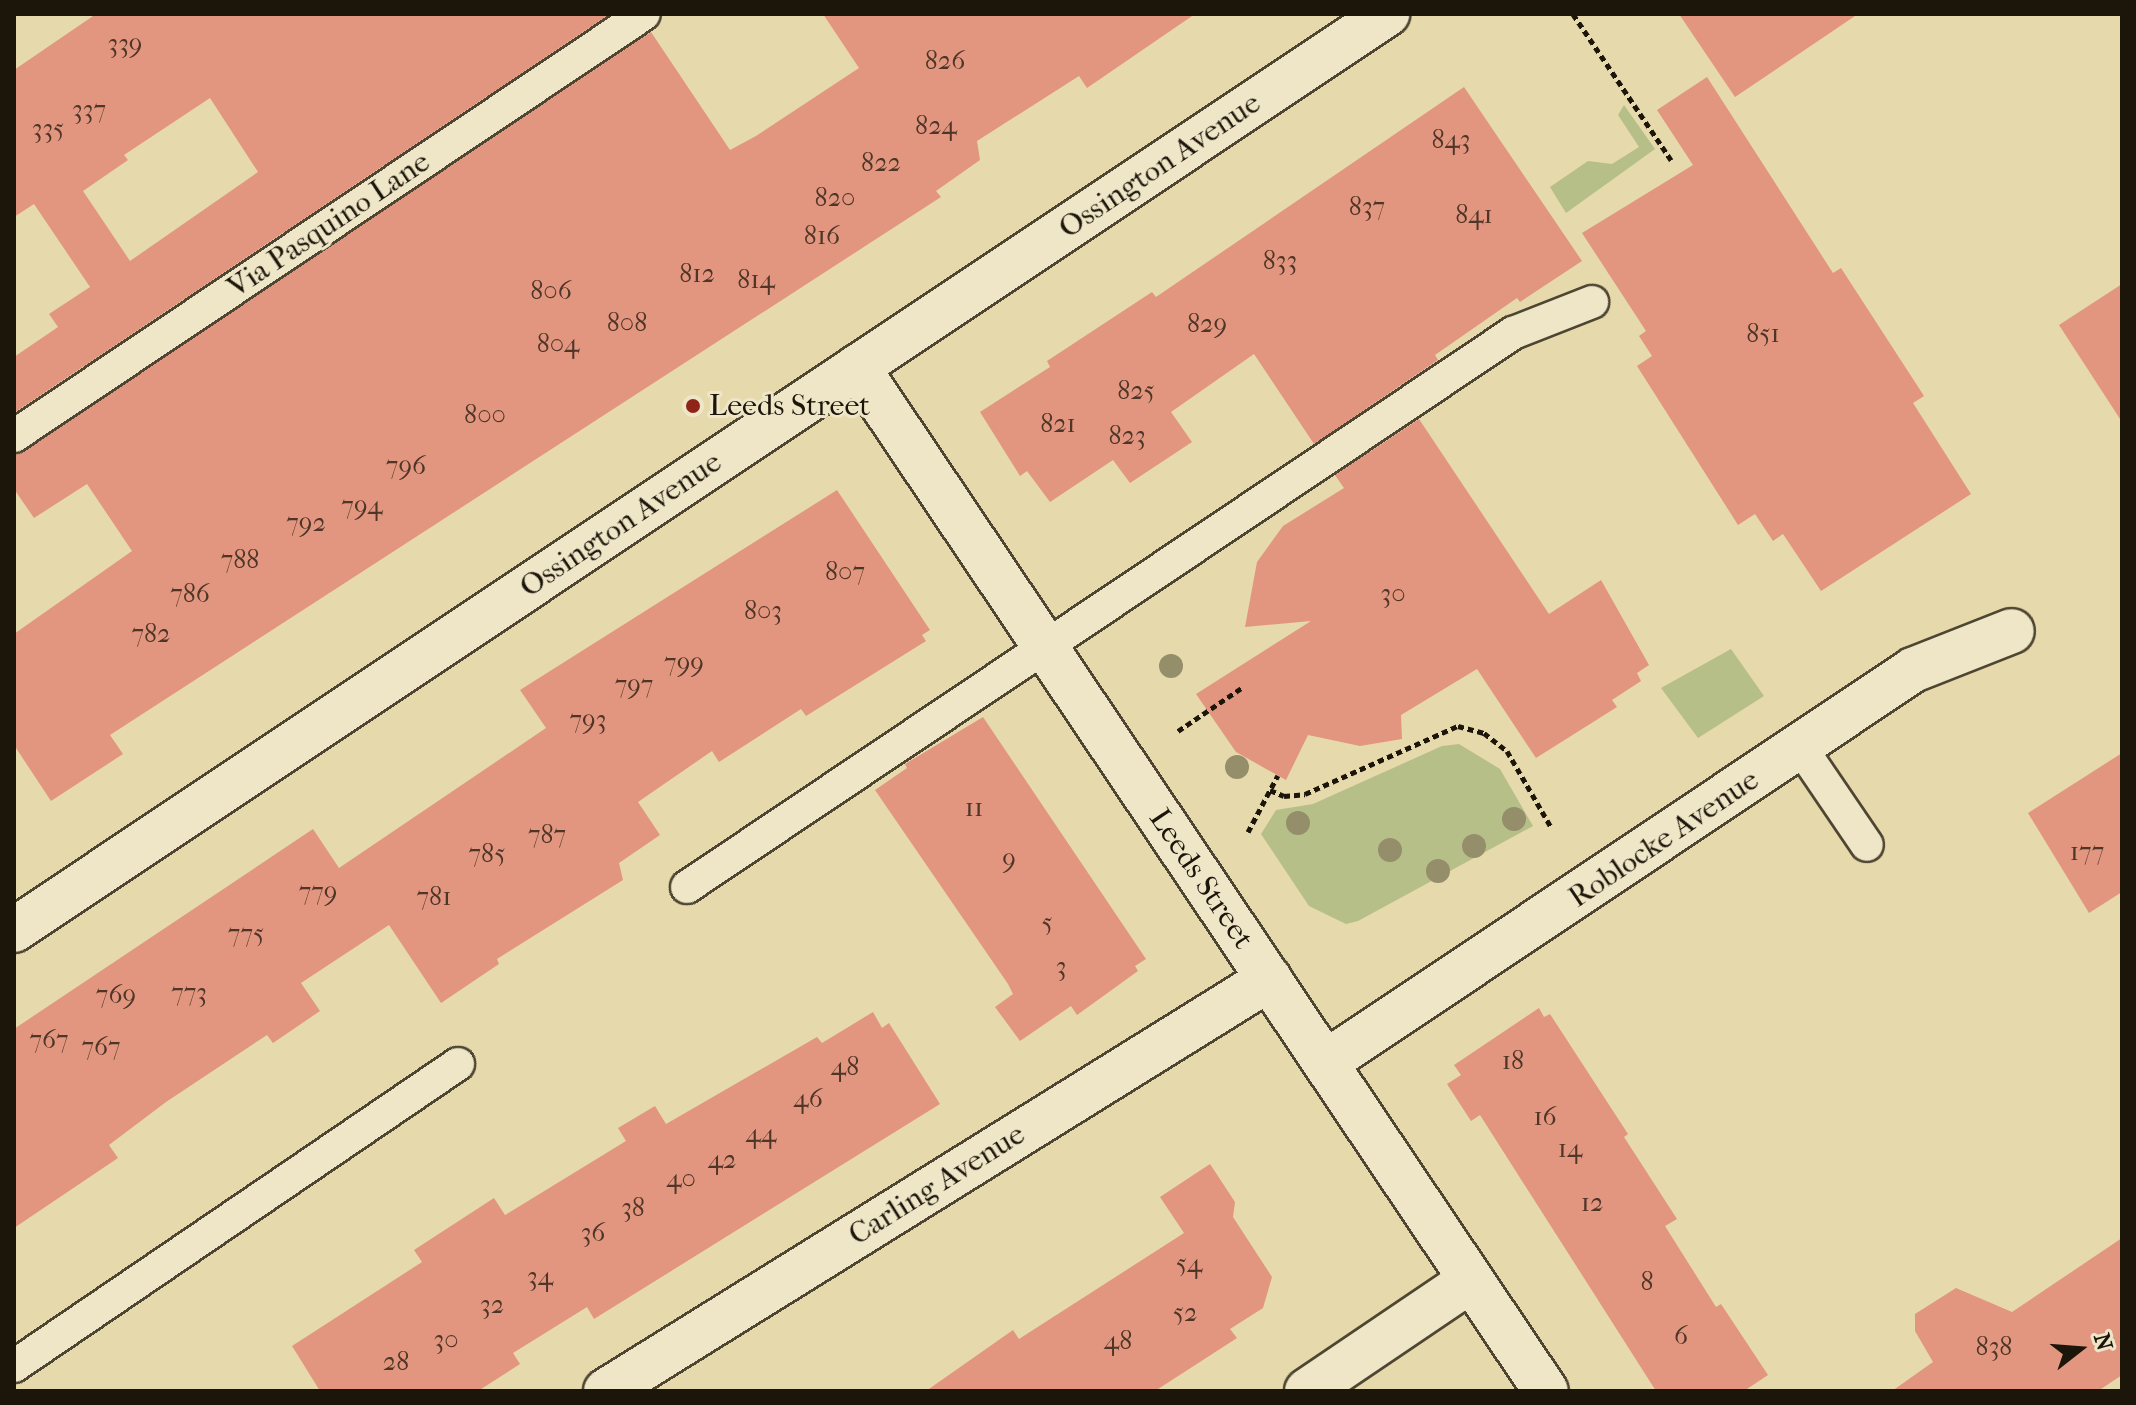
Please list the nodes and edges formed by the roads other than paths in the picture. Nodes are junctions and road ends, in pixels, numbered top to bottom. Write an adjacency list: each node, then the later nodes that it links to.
1 (644, 14): 5 (lane, Via Pasquino Lane)
2 (1387, 14): 4 (street, Ossington Avenue)
3 (1592, 302): 7 (lane)
4 (857, 367): 7 (street, Leeds Street); 11 (street, Ossington Avenue)
5 (14, 436)
6 (2012, 631): 8 (street, Roblocke Avenue)
7 (1047, 650): 10 (lane); 12 (street, Leeds Street)
8 (1801, 748): 9 (lane); 13 (street, Roblocke Avenue)
9 (1867, 845)
10 (687, 887)
11 (18, 917)
12 (1269, 979): 13 (street, Leeds Street); 17 (street, Carling Avenue)
13 (1325, 1063): 15 (street, Leeds Street)
14 (458, 1064): 16 (lane)
15 (1471, 1280): 18 (street); 19 (street, Leeds Street)
16 (14, 1366)
17 (606, 1391)
18 (1307, 1391)
19 (1546, 1391)

